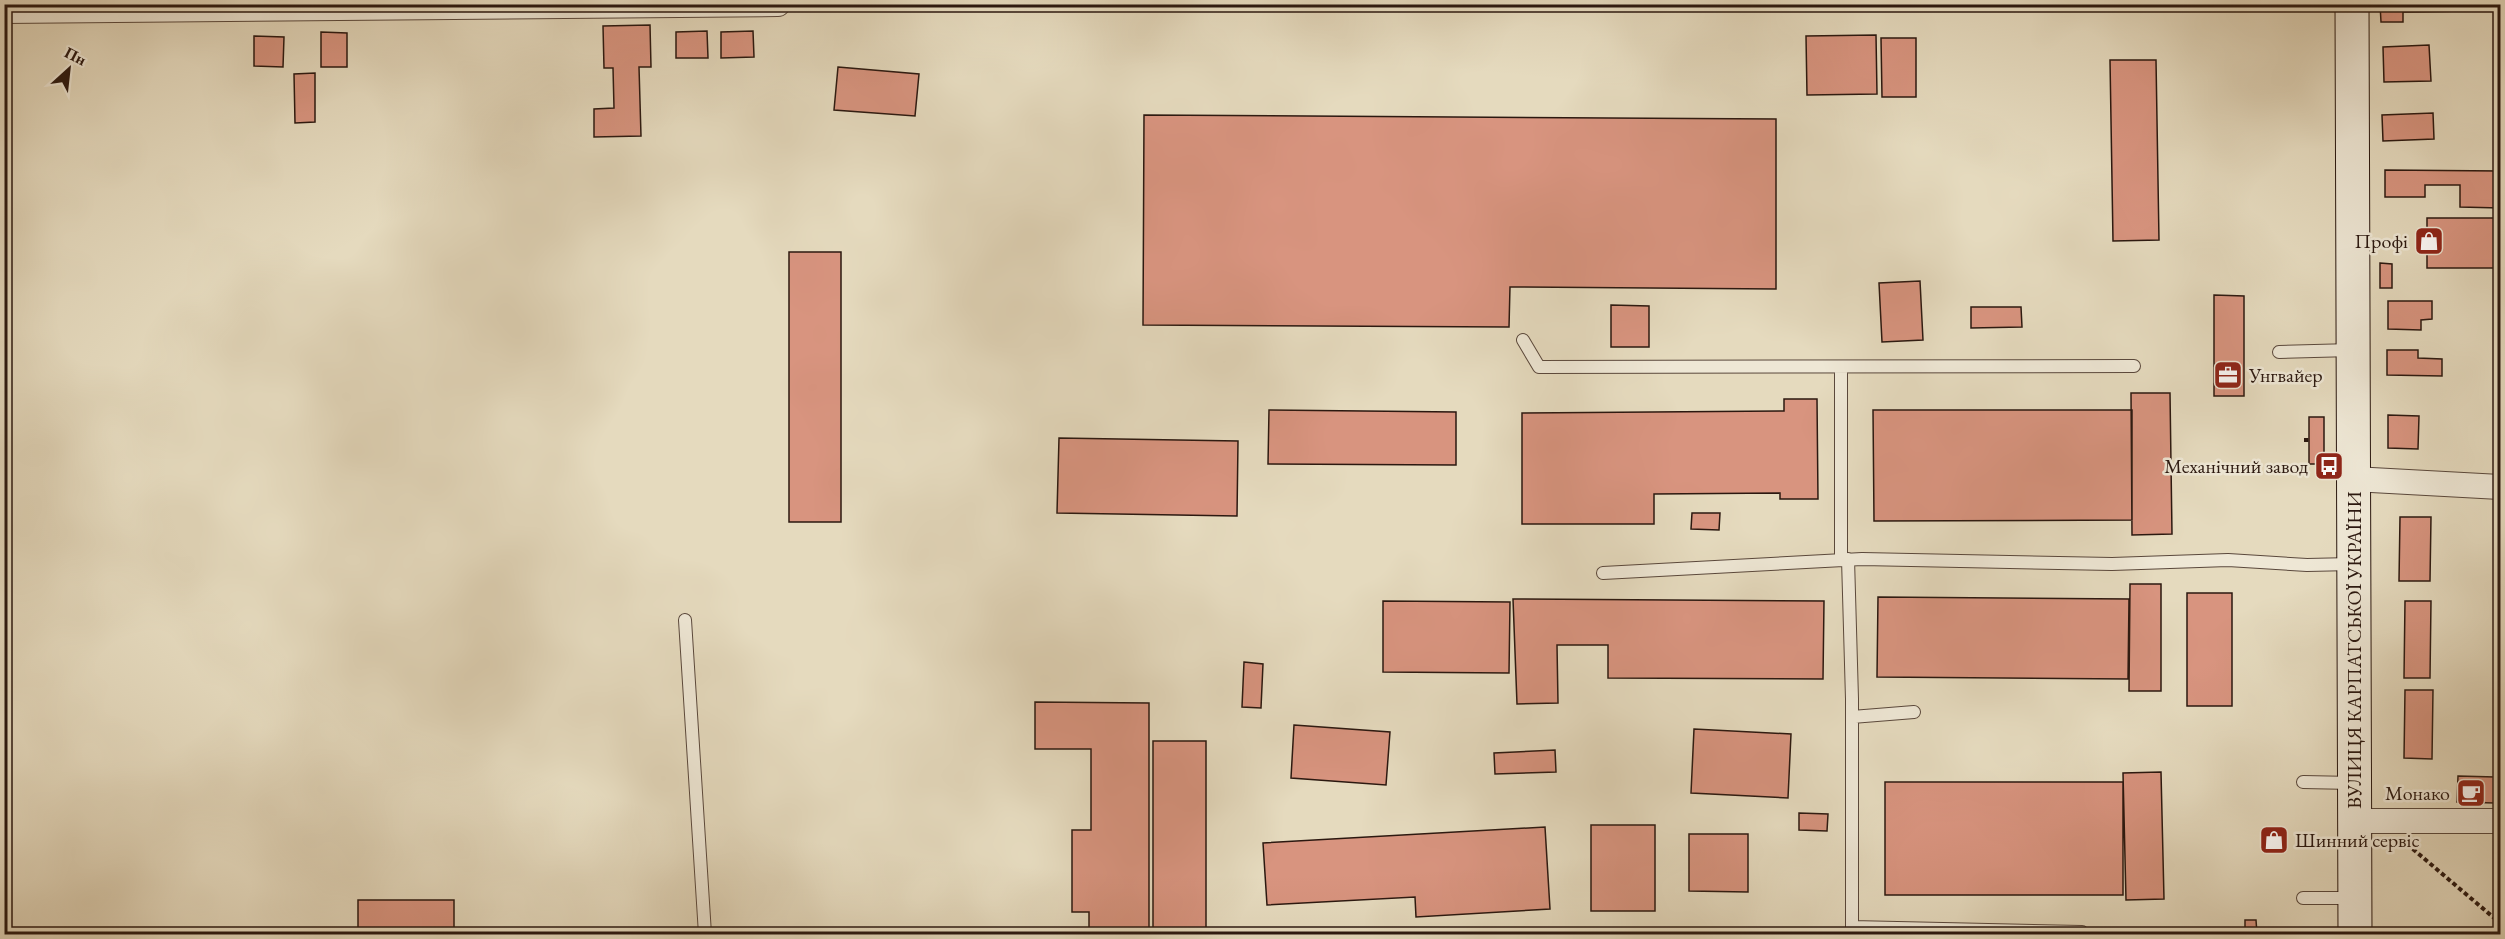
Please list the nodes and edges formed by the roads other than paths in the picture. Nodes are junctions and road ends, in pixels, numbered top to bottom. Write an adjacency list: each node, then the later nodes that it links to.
1 (778, 4): 3 (street)
2 (2352, 4): 6 (main road, ВУЛИЦЯ КАРПАТСЬКОЇ УКРАЇНИ)
3 (126, 8): 4 (street)
4 (4, 11)
5 (1523, 340): 9 (lane)
6 (2353, 350): 7 (lane); 10 (main road, ВУЛИЦЯ КАРПАТСЬКОЇ УКРАЇНИ)
7 (2279, 352)
8 (2134, 366): 9 (lane)
9 (1841, 368): 12 (lane)
10 (2353, 479): 11 (street); 13 (main road, ВУЛИЦЯ КАРПАТСЬКОЇ УКРАЇНИ)
11 (2500, 487)
12 (1845, 560): 13 (lane); 14 (lane); 17 (lane)
13 (2353, 564): 19 (main road, ВУЛИЦЯ КАРПАТСЬКОЇ УКРАЇНИ)
14 (1603, 573)
15 (685, 620): 25 (lane)
16 (1914, 712): 17 (lane)
17 (1852, 717): 24 (lane)
18 (2303, 782): 19 (lane)
19 (2354, 783): 20 (main road, ВУЛИЦЯ КАРПАТСЬКОЇ УКРАЇНИ)
20 (2354, 821): 21 (street); 23 (main road, ВУЛИЦЯ КАРПАТСЬКОЇ УКРАЇНИ)
21 (2500, 821)
22 (2303, 898): 23 (lane)
23 (2355, 898): 26 (main road, ВУЛИЦЯ КАРПАТСЬКОЇ УКРАЇНИ)
24 (2082, 932)
25 (705, 934)
26 (2355, 934)

